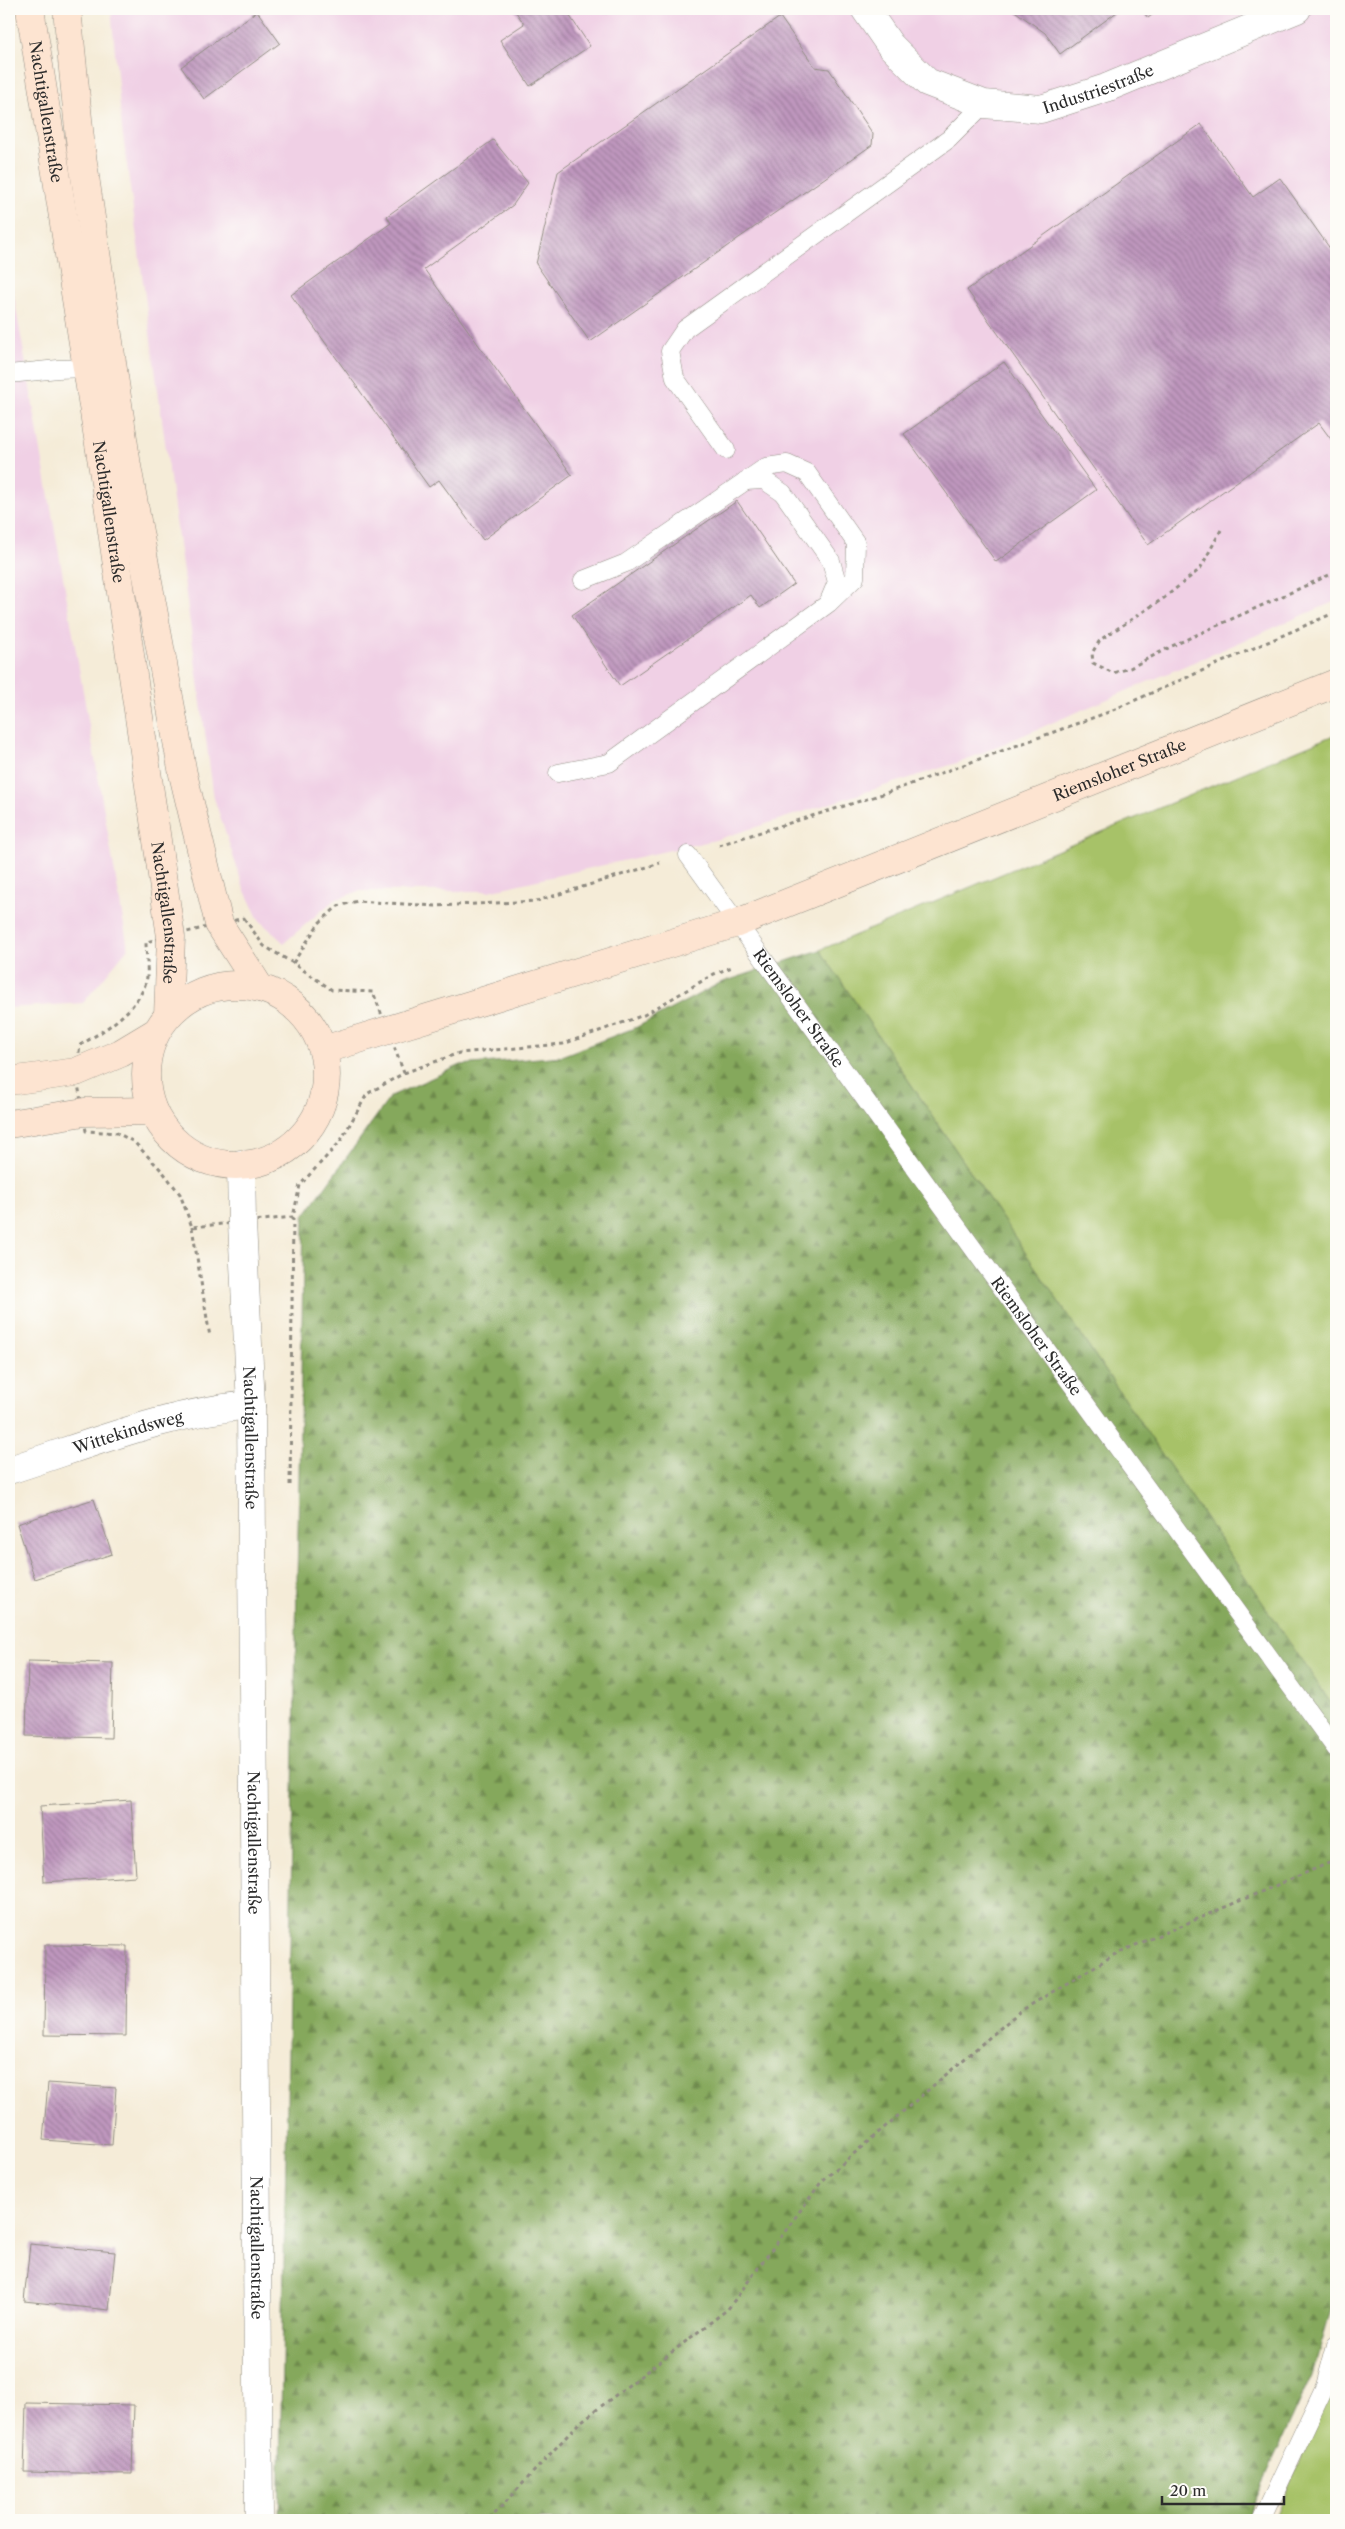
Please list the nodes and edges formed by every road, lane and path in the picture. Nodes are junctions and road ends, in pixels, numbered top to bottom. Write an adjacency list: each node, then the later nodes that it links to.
1 (30, 9): 6 (main road, Nachtigallenstraße)
2 (66, 9): 19 (main road, Nachtigallenstraße)
3 (865, 9): 5 (street, Industriestraße)
4 (1297, 9): 5 (street, Industriestraße)
5 (984, 104): 8 (lane)
6 (87, 368): 7 (lane); 20 (main road, Nachtigallenstraße)
7 (9, 374)
8 (726, 450)
9 (746, 481): 12 (lane); 13 (lane); 13 (lane)
10 (1221, 530): 11 (path)
11 (1336, 572)
12 (583, 580)
13 (828, 603): 16 (lane)
14 (1336, 612): 17 (path)
15 (1336, 683): 18 (main road, Riemsloher Straße)
16 (558, 773)
17 (688, 855): 18 (lane, Riemsloher Straße); 22 (path)
18 (737, 923): 21 (lane, Riemsloher Straße); 25 (main road, Riemsloher Straße)
19 (219, 924): 20 (path); 22 (path); 23 (main road, Nachtigallenstraße)
20 (171, 937): 24 (main road, Nachtigallenstraße); 27 (path)
21 (760, 956): 28 (path); 39 (lane, Riemsloher Straße)
22 (293, 963): 25 (path)
23 (260, 988): 24 (main road, Nachtigallenstraße); 26 (main road, Nachtigallenstraße)
24 (162, 1024): 27 (main road); 30 (main road, Nachtigallenstraße)
25 (390, 1031): 26 (main road, Riemsloher Straße); 28 (path)
26 (323, 1050): 33 (main road, Nachtigallenstraße)
27 (76, 1072): 29 (main road); 31 (path)
28 (404, 1073): 34 (path)
29 (9, 1081)
30 (153, 1111): 31 (main road); 33 (main road, Nachtigallenstraße)
31 (84, 1112): 32 (main road); 35 (path)
32 (9, 1124)
33 (241, 1164): 34 (street, Nachtigallenstraße)
34 (242, 1223): 35 (path); 37 (street, Nachtigallenstraße)
35 (192, 1227): 36 (path)
36 (210, 1340)
37 (251, 1405): 38 (street, Wittekindsweg); 42 (street, Nachtigallenstraße)
38 (9, 1470)
39 (1336, 1749)
40 (1336, 1860): 43 (path)
41 (1336, 2345): 44 (lane)
42 (259, 2520)
43 (489, 2520)
44 (1262, 2520)

